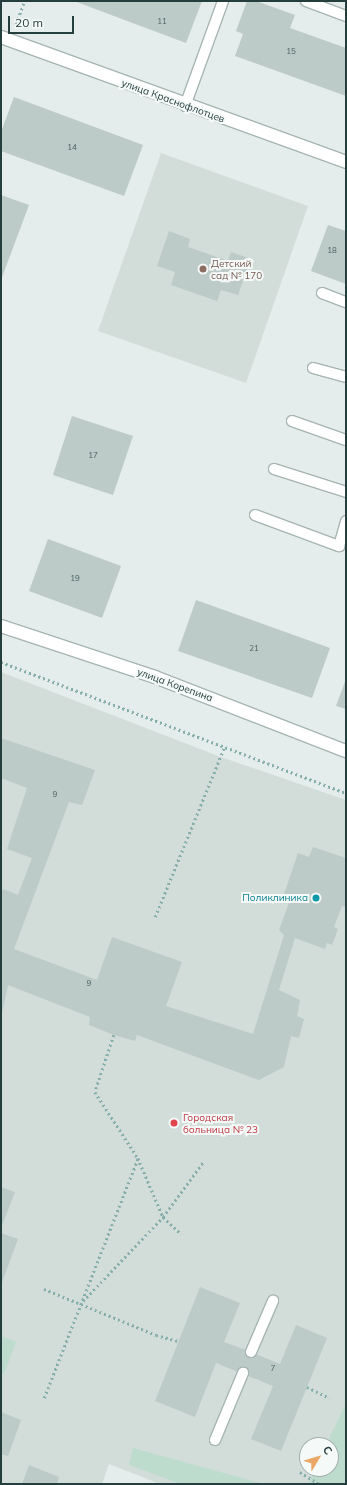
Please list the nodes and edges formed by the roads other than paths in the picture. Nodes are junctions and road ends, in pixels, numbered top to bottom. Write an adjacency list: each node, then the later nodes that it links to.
1 (223, 1): 5 (lane)
2 (306, 1): 3 (lane)
3 (346, 16)
4 (1, 37): 5 (street, улица Краснофлотцев)
5 (185, 106): 6 (street, улица Краснофлотцев)
6 (346, 162)
7 (322, 293): 8 (lane)
8 (346, 302)
9 (313, 368): 10 (lane)
10 (346, 377)
11 (292, 421): 12 (lane)
12 (346, 440)
13 (274, 469): 14 (lane)
14 (346, 492)
15 (255, 515): 16 (lane)
16 (346, 521)
17 (1, 626): 18 (street, улица Корепина)
18 (346, 751)
19 (273, 1301): 20 (lane)
20 (251, 1352)
21 (243, 1373): 22 (lane)
22 (215, 1440)

